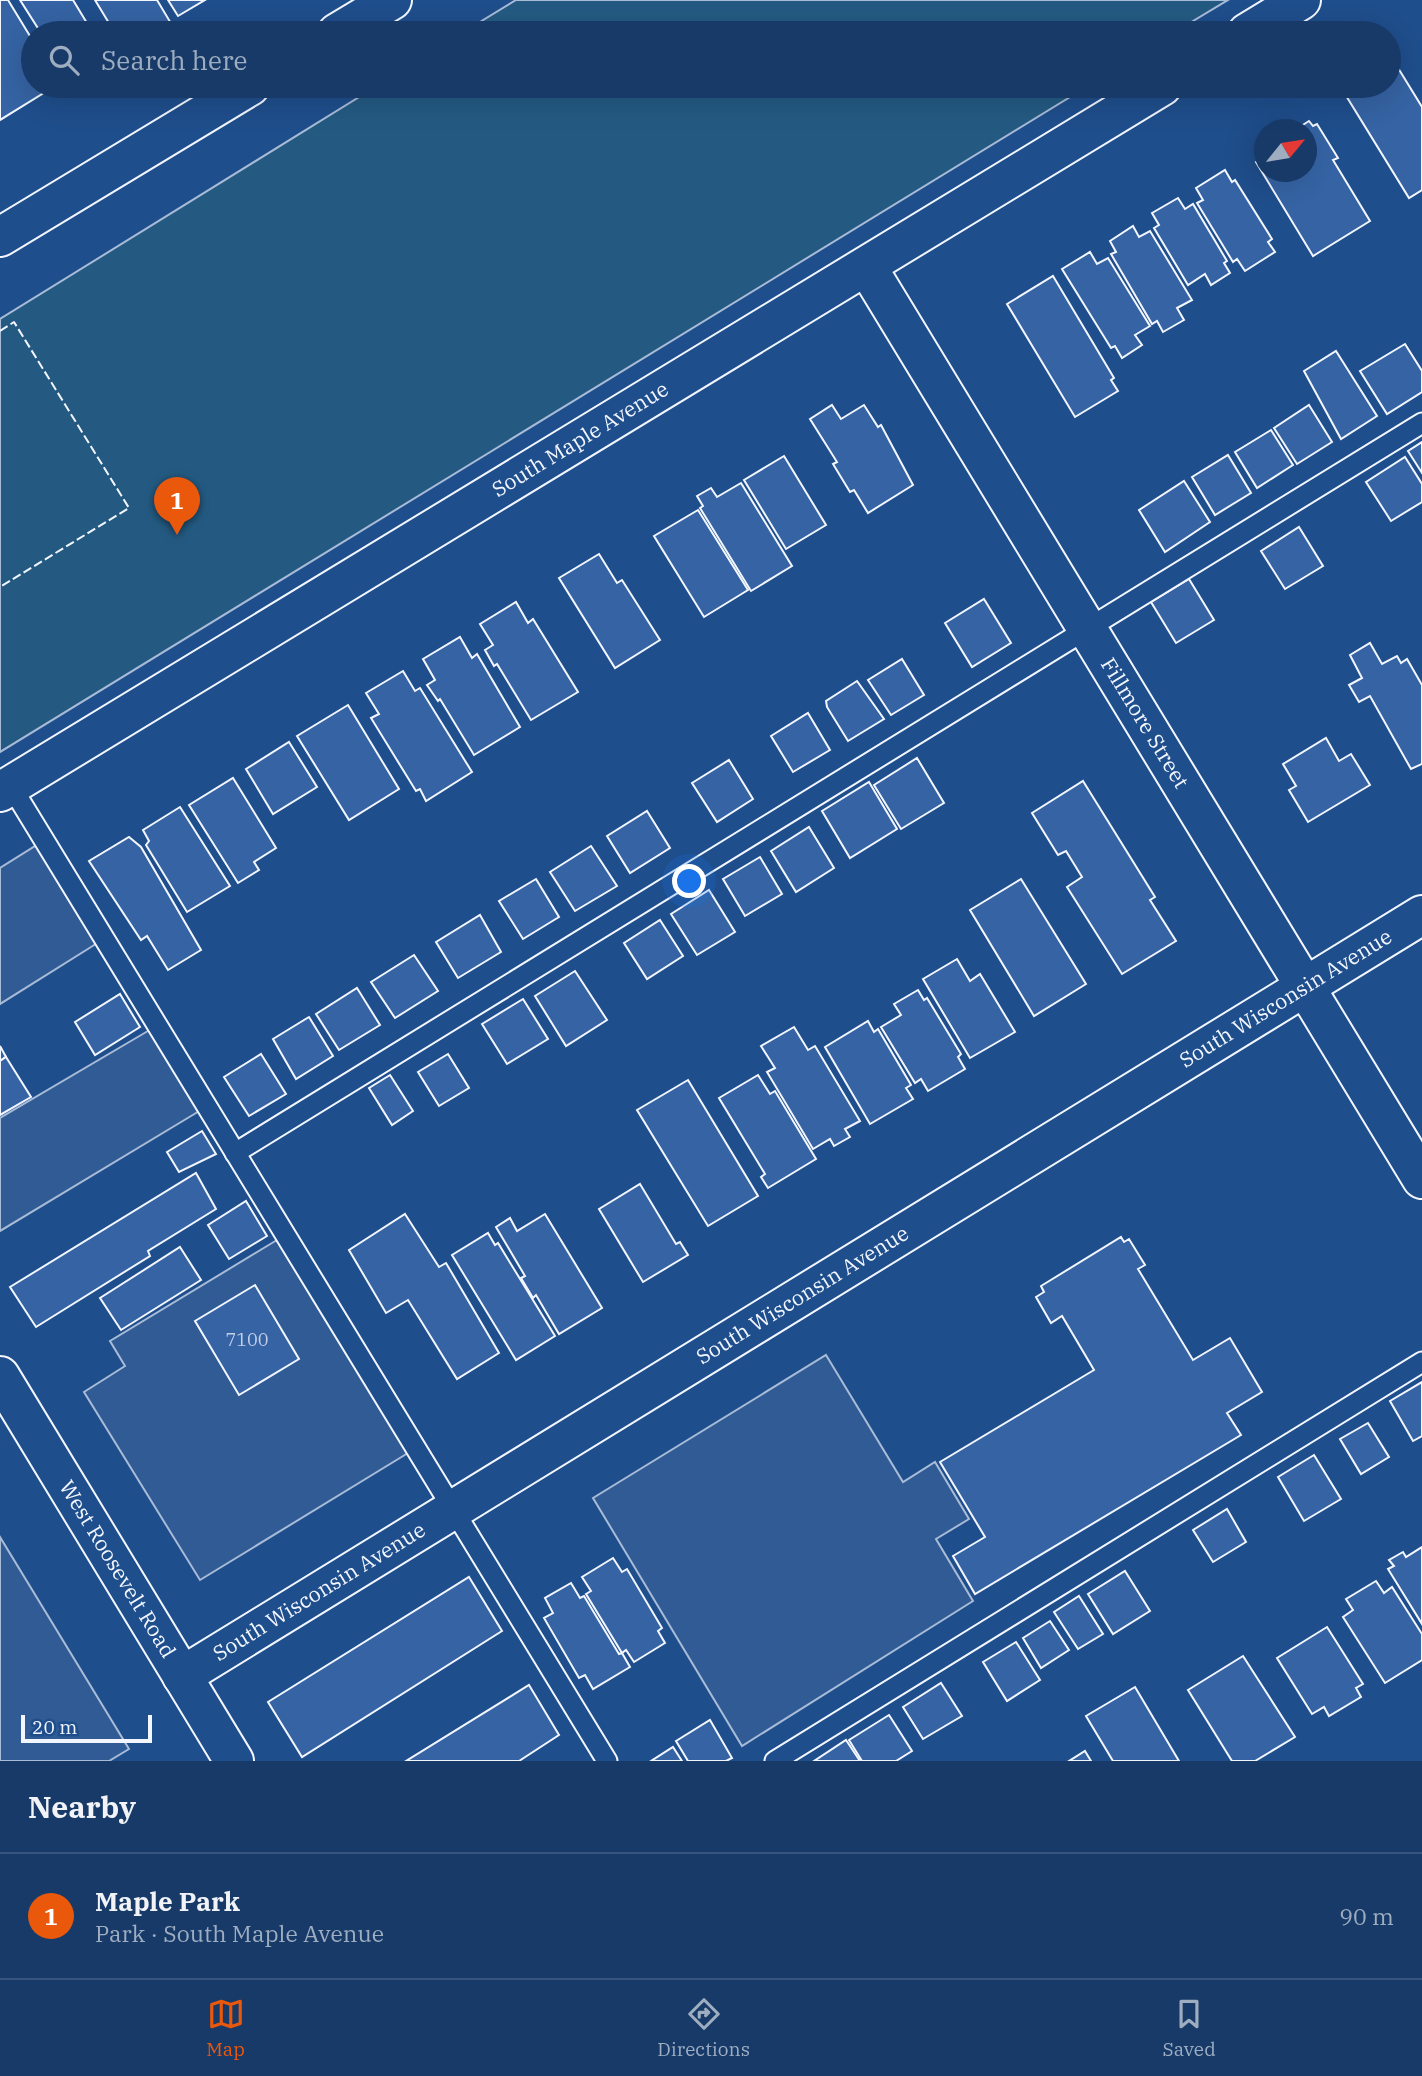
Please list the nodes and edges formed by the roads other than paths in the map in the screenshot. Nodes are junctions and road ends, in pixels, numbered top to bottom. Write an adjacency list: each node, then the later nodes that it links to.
1 (392, 0): 3 (street)
2 (1301, 0): 4 (street)
3 (357, 21)
4 (1267, 21)
5 (230, 98): 7 (street)
6 (1142, 98): 8 (street, South Maple Avenue)
7 (0, 237)
8 (867, 267): 10 (street, Fillmore Street); 11 (street, South Maple Avenue)
9 (1422, 423): 10 (lane)
10 (1087, 628): 13 (street, Fillmore Street); 14 (lane)
11 (5, 789): 14 (lane)
12 (1422, 915): 13 (street, South Wisconsin Avenue)
13 (1305, 987): 15 (street, Fillmore Street); 18 (street, South Wisconsin Avenue)
14 (235, 1153): 18 (lane)
15 (1422, 1179)
16 (1422, 1362): 22 (lane)
17 (0, 1376): 19 (street, West Roosevelt Road)
18 (453, 1509): 19 (street, South Wisconsin Avenue); 21 (lane)
19 (182, 1676): 20 (street, West Roosevelt Road)
20 (232, 1760)
21 (607, 1761)
22 (775, 1761)

